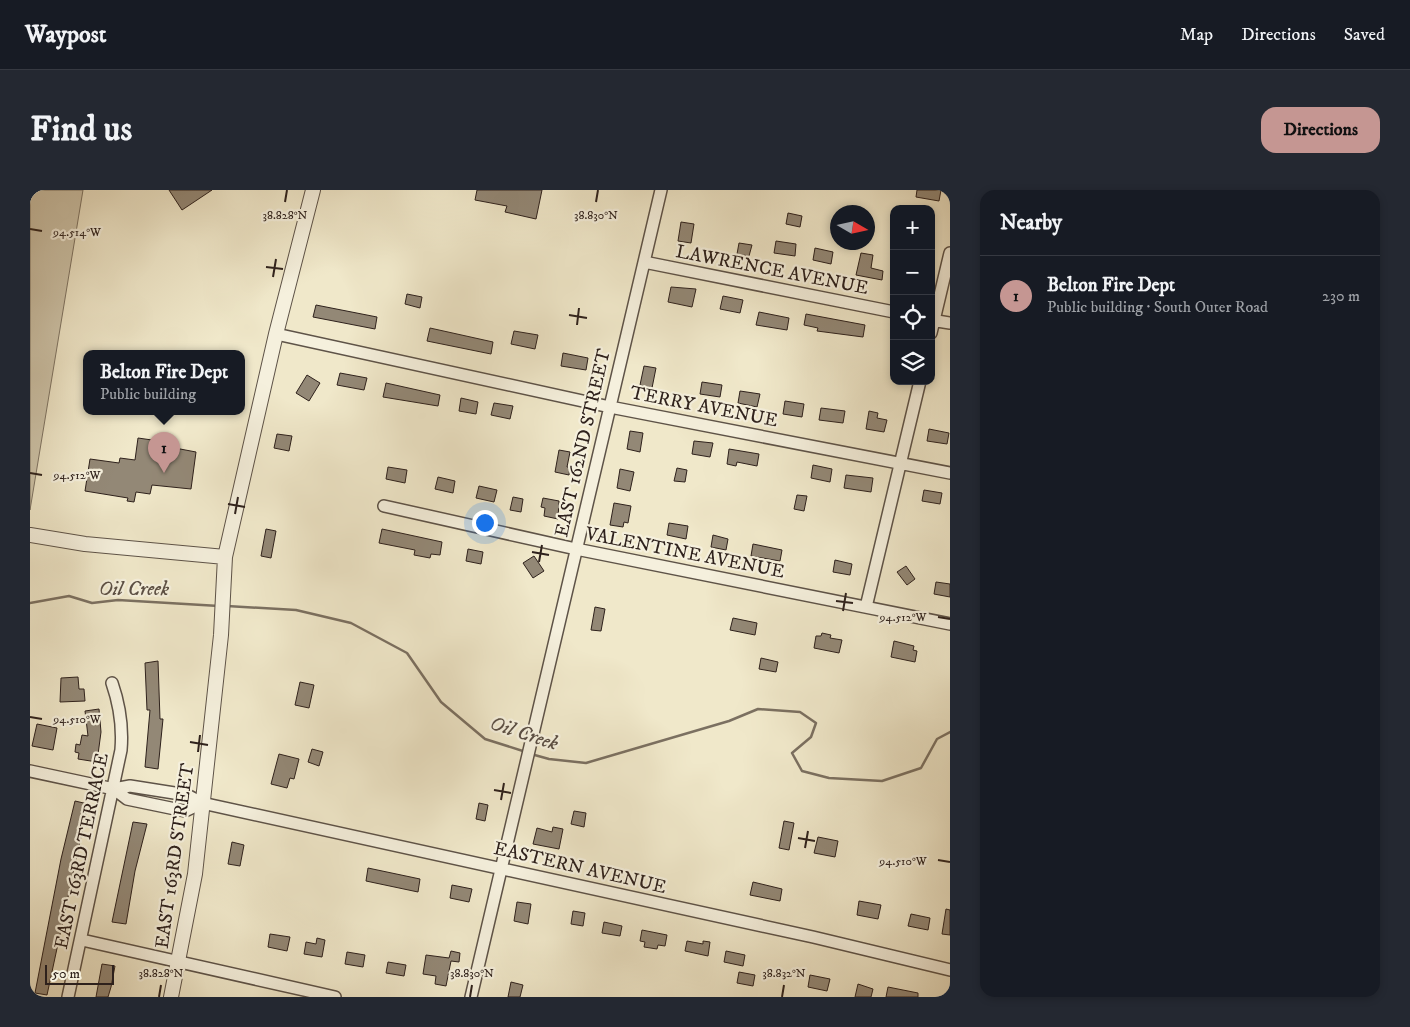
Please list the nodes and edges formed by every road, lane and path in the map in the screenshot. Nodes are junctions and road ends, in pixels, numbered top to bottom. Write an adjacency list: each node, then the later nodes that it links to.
1 (313, 190): 9 (street, EAST 163RD STREET)
2 (661, 190): 4 (street, EAST 162ND STREET)
3 (950, 253): 6 (street)
4 (644, 262): 5 (street, LAWRENCE AVENUE); 11 (street, EAST 162ND STREET)
5 (890, 311)
6 (935, 312)
7 (935, 320): 8 (street)
8 (950, 323)
9 (276, 334): 11 (street, TERRY AVENUE); 17 (street, EAST 163RD STREET)
10 (919, 385): 12 (street)
11 (610, 407): 12 (street, TERRY AVENUE); 16 (street, EAST 162ND STREET)
12 (900, 464): 13 (street, TERRY AVENUE); 18 (street)
13 (950, 474)
14 (384, 506): 16 (street, VALENTINE AVENUE)
15 (30, 535): 17 (street)
16 (576, 549): 18 (street, VALENTINE AVENUE); 24 (street, EAST 162ND STREET)
17 (225, 557): 23 (street, EAST 163RD STREET)
18 (866, 607): 19 (street, VALENTINE AVENUE)
19 (950, 624)
20 (112, 683): 22 (street, EAST 163RD TERRACE)
21 (30, 771): 22 (street, EASTERN AVENUE)
22 (114, 789): 23 (street, EASTERN AVENUE); 25 (street, EAST 163RD TERRACE)
23 (202, 803): 24 (street, EASTERN AVENUE); 26 (street, EAST 163RD STREET)
24 (501, 868): 27 (street, EASTERN AVENUE); 31 (street, EAST 162ND STREET)
25 (82, 940): 26 (street); 28 (street, EAST 163RD TERRACE)
26 (179, 962): 29 (street, EAST 163RD STREET); 30 (street)
27 (950, 970)
28 (68, 997)
29 (171, 997)
30 (335, 997)
31 (471, 997)

